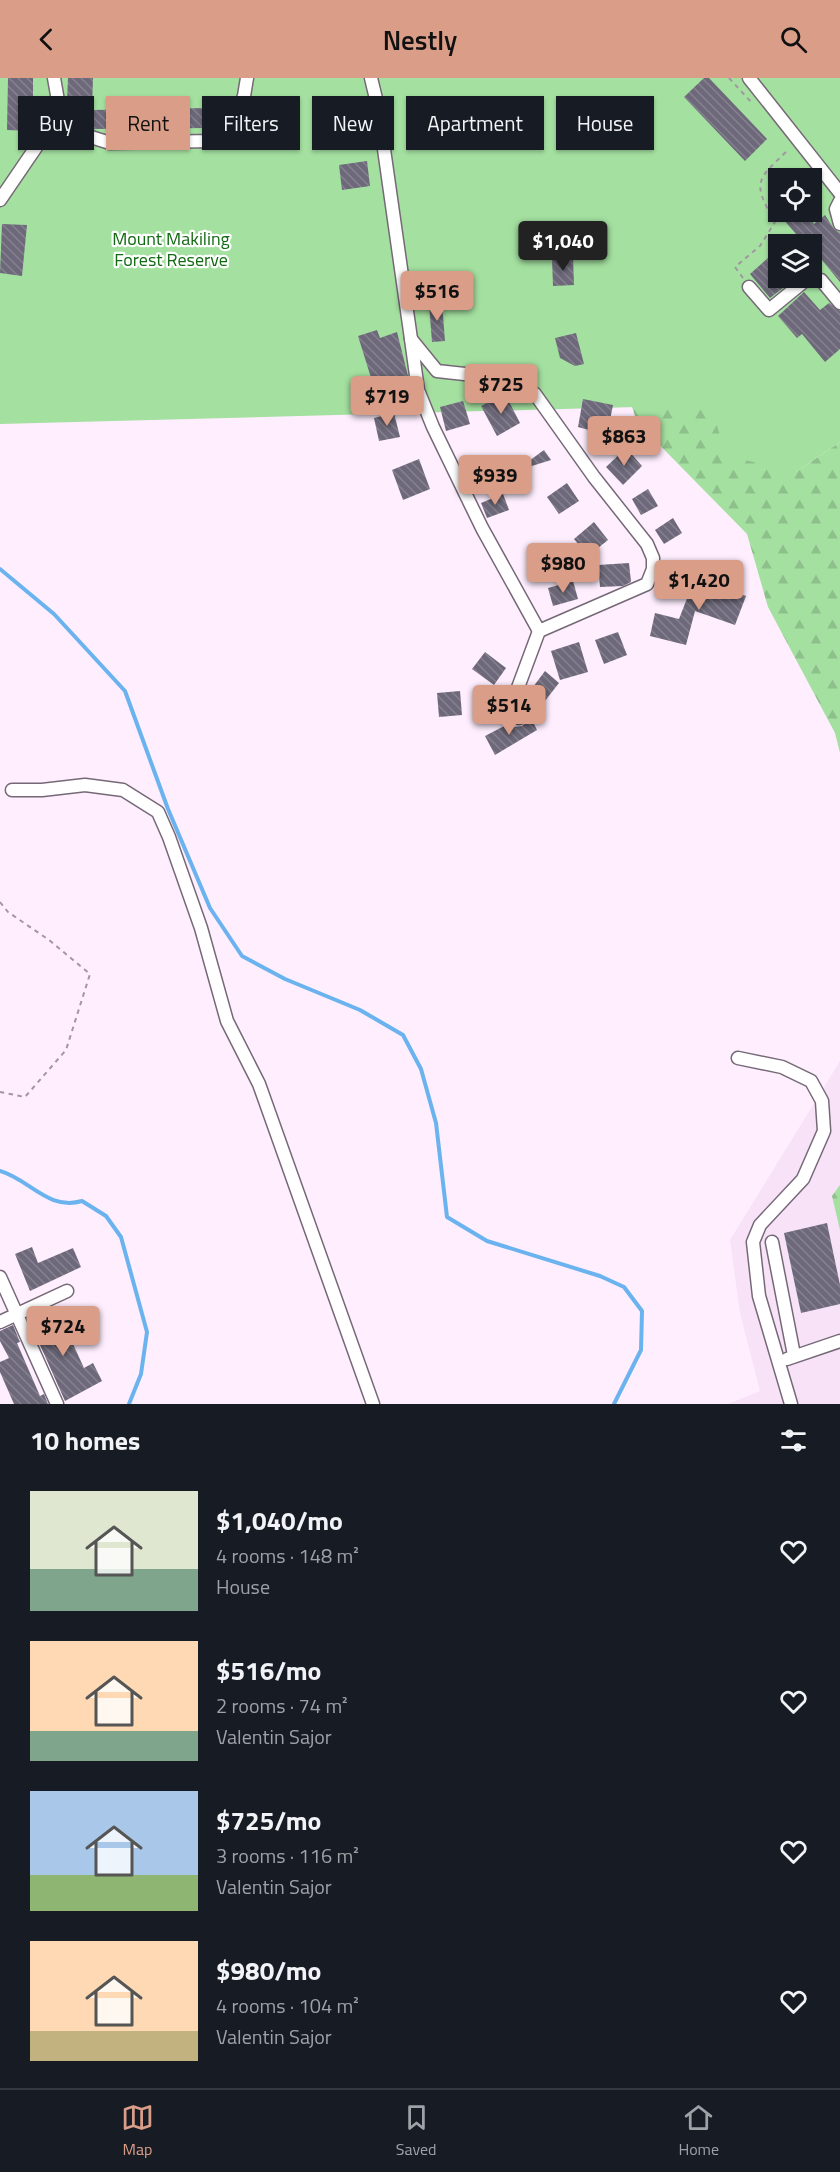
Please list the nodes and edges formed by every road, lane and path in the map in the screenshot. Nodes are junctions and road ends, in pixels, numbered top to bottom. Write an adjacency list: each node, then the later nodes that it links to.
1 (54, 78): 5 (street)
2 (247, 78): 6 (street)
3 (371, 78): 16 (street)
4 (749, 78): 7 (street)
5 (57, 96)
6 (94, 138)
7 (798, 141): 9 (street); 13 (path)
8 (34, 150): 10 (street)
9 (840, 193)
10 (0, 200)
11 (840, 201): 12 (street)
12 (840, 224)
13 (735, 267)
14 (749, 287): 15 (street)
15 (840, 303)
16 (411, 339): 17 (street); 17 (street)
17 (539, 631): 18 (street)
18 (519, 718)
19 (12, 790): 32 (street)
20 (0, 902): 22 (path)
21 (738, 1058): 30 (street)
22 (0, 1092)
23 (772, 1242): 29 (street)
24 (0, 1277): 26 (street)
25 (67, 1291): 26 (street)
26 (18, 1314): 27 (street); 31 (street)
27 (0, 1322)
28 (840, 1341): 29 (street)
29 (794, 1355): 30 (street)
30 (782, 1369): 33 (street)
31 (57, 1404)
32 (373, 1404)
33 (790, 1404)

